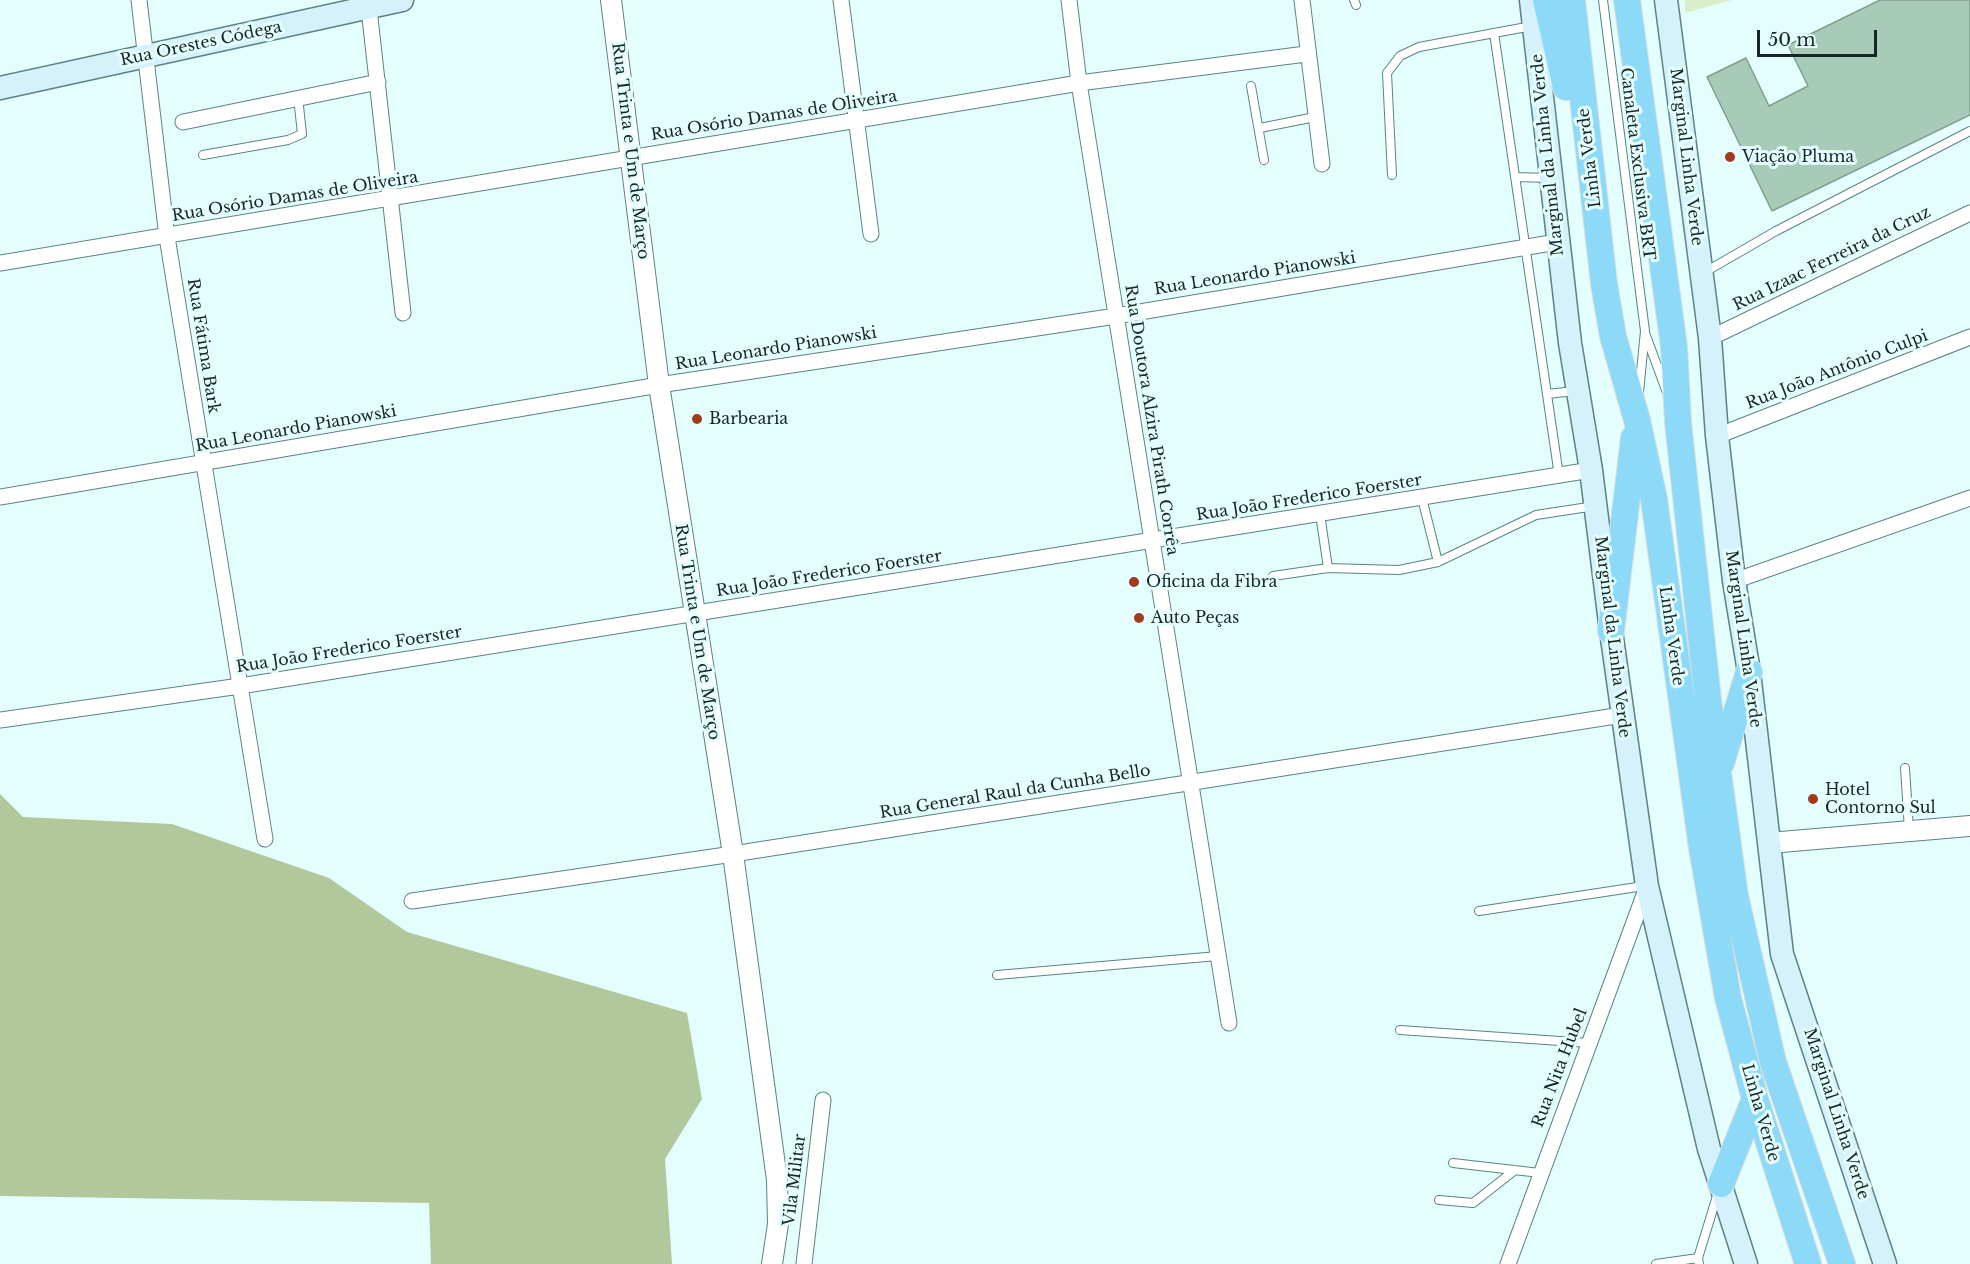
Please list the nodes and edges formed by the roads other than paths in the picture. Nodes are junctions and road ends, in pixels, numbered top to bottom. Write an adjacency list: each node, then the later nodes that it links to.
1 (139, 0): 17 (street, Rua Fátima Bark)
2 (402, 0): 13 (main road, Rua Orestes Códega)
3 (611, 0): 29 (street, Rua Trinta e Um de Março)
4 (841, 0): 24 (street)
5 (1069, 0): 19 (street, Rua Doutora Alzira Pirath Corrêa)
6 (1302, 0): 16 (street)
7 (1531, 0): 14 (main road, Marginal da Linha Verde)
8 (1546, 0): 36 (highway)
9 (1572, 0): 36 (highway, Linha Verde)
10 (1603, 0): 46 (lane, Canaleta Exclusiva BRT)
11 (1628, 0): 53 (highway, Linha Verde)
12 (1666, 0): 43 (main road, Marginal Linha Verde)
13 (368, 4): 17 (main road, Rua Orestes Códega); 18 (street)
14 (1534, 26): 15 (lane); 34 (main road, Marginal da Linha Verde)
15 (1494, 33): 32 (lane); 33 (lane)
16 (1306, 54): 19 (street, Rua Osório Damas de Oliveira); 23 (street)
17 (146, 57): 21 (main road, Rua Orestes Códega); 39 (street, Rua Fátima Bark)
18 (378, 82): 22 (street); 35 (street)
19 (1079, 83): 24 (street, Rua Osório Damas de Oliveira); 45 (street, Rua Doutora Alzira Pirath Corrêa)
20 (1251, 86): 26 (lane)
21 (0, 87)
22 (298, 97): 25 (street); 28 (lane)
23 (1315, 117): 26 (lane); 31 (street)
24 (857, 120): 29 (street, Rua Osório Damas de Oliveira); 38 (street)
25 (183, 122)
26 (1260, 128): 30 (lane)
27 (1970, 131): 43 (lane)
28 (203, 155)
29 (630, 158): 35 (street, Rua Osório Damas de Oliveira); 49 (street, Rua Trinta e Um de Março)
30 (1264, 159)
31 (1322, 164)
32 (1392, 175)
33 (1515, 177): 34 (lane); 41 (lane)
34 (1550, 178): 40 (main road, Marginal da Linha Verde)
35 (392, 200): 39 (street, Rua Osório Damas de Oliveira); 44 (street)
36 (1596, 207): 52 (highway, Linha Verde)
37 (1970, 213): 48 (street, Rua Izaac Ferreira da Cruz)
38 (871, 234)
39 (167, 237): 42 (street, Rua Osório Damas de Oliveira); 55 (street, Rua Fátima Bark)
40 (1557, 242): 41 (street, Rua Leonardo Pianowski); 50 (main road, Marginal da Linha Verde)
41 (1526, 247): 45 (street, Rua Leonardo Pianowski); 51 (lane)
42 (0, 263)
43 (1701, 274): 48 (main road, Marginal Linha Verde)
44 (403, 313)
45 (1116, 316): 49 (street, Rua Leonardo Pianowski); 63 (street, Rua Doutora Alzira Pirath Corrêa)
46 (1645, 332): 52 (lane, Canaleta Exclusiva BRT); 53 (lane, Canaleta Exclusiva BRT)
47 (1970, 337): 54 (street, Rua João Antônio Culpi)
48 (1710, 338): 54 (main road, Marginal Linha Verde)
49 (659, 385): 55 (street, Rua Leonardo Pianowski); 68 (street, Rua Trinta e Um de Março)
50 (1578, 390): 51 (lane); 56 (main road, Marginal da Linha Verde)
51 (1547, 394): 57 (lane)
52 (1636, 420): 69 (highway); 90 (highway, Linha Verde)
53 (1678, 422): 75 (highway, Linha Verde)
54 (1717, 436): 67 (main road, Marginal Linha Verde)
55 (204, 463): 58 (street, Rua Leonardo Pianowski); 71 (street, Rua Fátima Bark)
56 (1592, 470): 57 (street, Rua João Frederico Foerster); 61 (main road, Marginal da Linha Verde)
57 (1559, 476): 59 (street, Rua João Frederico Foerster)
58 (0, 497)
59 (1422, 498): 62 (street, Rua João Frederico Foerster); 64 (lane)
60 (1970, 498): 67 (street)
61 (1596, 505): 64 (lane); 69 (main road, Marginal da Linha Verde)
62 (1320, 514): 63 (street, Rua João Frederico Foerster); 65 (lane)
63 (1152, 541): 68 (street, Rua João Frederico Foerster); 76 (street, Rua Doutora Alzira Pirath Corrêa)
64 (1438, 562): 65 (lane)
65 (1328, 568): 66 (lane)
66 (1273, 576)
67 (1734, 581): 70 (main road, Marginal Linha Verde)
68 (693, 613): 71 (street, Rua João Frederico Foerster); 81 (street, Rua Trinta e Um de Março)
69 (1611, 631): 72 (main road, Marginal da Linha Verde)
70 (1749, 672): 75 (highway); 80 (main road, Marginal Linha Verde)
71 (240, 686): 73 (street, Rua João Frederico Foerster); 79 (street, Rua Fátima Bark)
72 (1622, 715): 76 (street, Rua General Raul da Cunha Bello); 82 (main road, Marginal da Linha Verde)
73 (0, 720)
74 (1905, 768): 78 (lane)
75 (1718, 772): 104 (highway, Linha Verde)
76 (1190, 783): 81 (street, Rua General Raul da Cunha Bello); 85 (street, Rua Doutora Alzira Pirath Corrêa)
77 (1970, 826): 78 (street)
78 (1909, 831): 80 (street)
79 (265, 839)
80 (1769, 843): 105 (main road, Marginal Linha Verde)
81 (733, 854): 83 (street, Rua General Raul da Cunha Bello); 98 (street, Rua Trinta e Um de Março)
82 (1647, 885): 84 (lane); 89 (street, Rua Nita Hubel); 95 (main road, Marginal da Linha Verde)
83 (412, 901)
84 (1479, 910)
85 (1218, 956): 86 (lane); 87 (street, Rua Doutora Alzira Pirath Corrêa)
86 (997, 975)
87 (1228, 1023)
88 (1401, 1030): 89 (lane)
89 (1589, 1043): 94 (street, Rua Nita Hubel)
90 (1755, 1099): 95 (highway); 103 (highway, Linha Verde)
91 (823, 1100): 99 (street, Vila Militar)
92 (1453, 1163): 93 (lane)
93 (1515, 1170): 94 (lane); 96 (lane)
94 (1540, 1173): 100 (street, Rua Nita Hubel)
95 (1721, 1184): 97 (lane); 102 (main road, Marginal da Linha Verde)
96 (1439, 1200)
97 (1699, 1261): 101 (lane)
98 (772, 1264)
99 (804, 1264)
100 (1508, 1264)
101 (1656, 1264)
102 (1746, 1264)
103 (1808, 1264)
104 (1842, 1264)
105 (1885, 1264)

